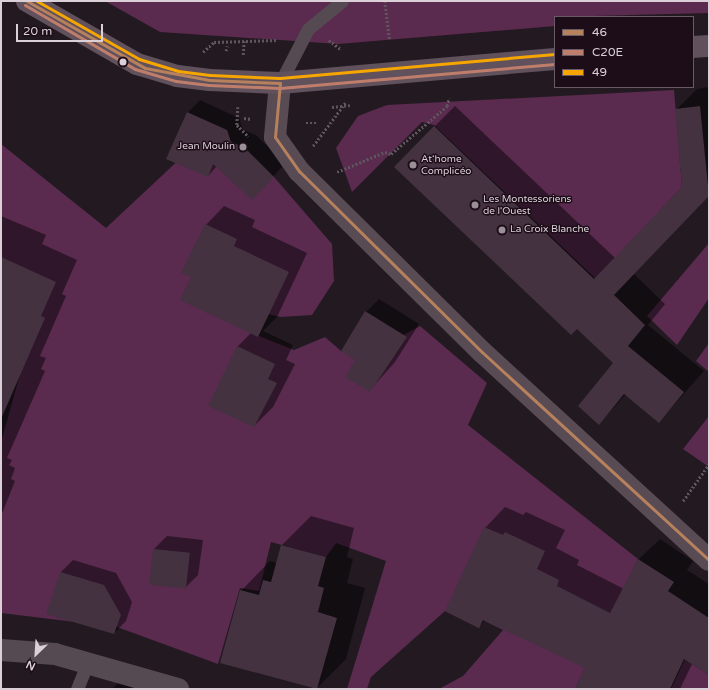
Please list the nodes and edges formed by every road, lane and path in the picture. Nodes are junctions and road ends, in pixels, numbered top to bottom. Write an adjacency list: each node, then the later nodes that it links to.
1 (26, 1): 10 (main road)
2 (342, 1): 10 (lane)
3 (385, 1): 4 (path)
4 (390, 40)
5 (227, 46): 8 (path)
6 (709, 46): 7 (main road)
7 (694, 47)
8 (226, 51)
9 (554, 59): 10 (main road)
10 (280, 83): 17 (main road)
11 (449, 98): 14 (path)
12 (306, 123): 13 (path)
13 (317, 123)
14 (333, 173)
15 (709, 464): 16 (path)
16 (681, 504)
17 (709, 560)
18 (1, 650): 19 (street)
19 (87, 664): 20 (street); 21 (lane)
20 (148, 685): 22 (street)
21 (77, 689)
22 (178, 689)

